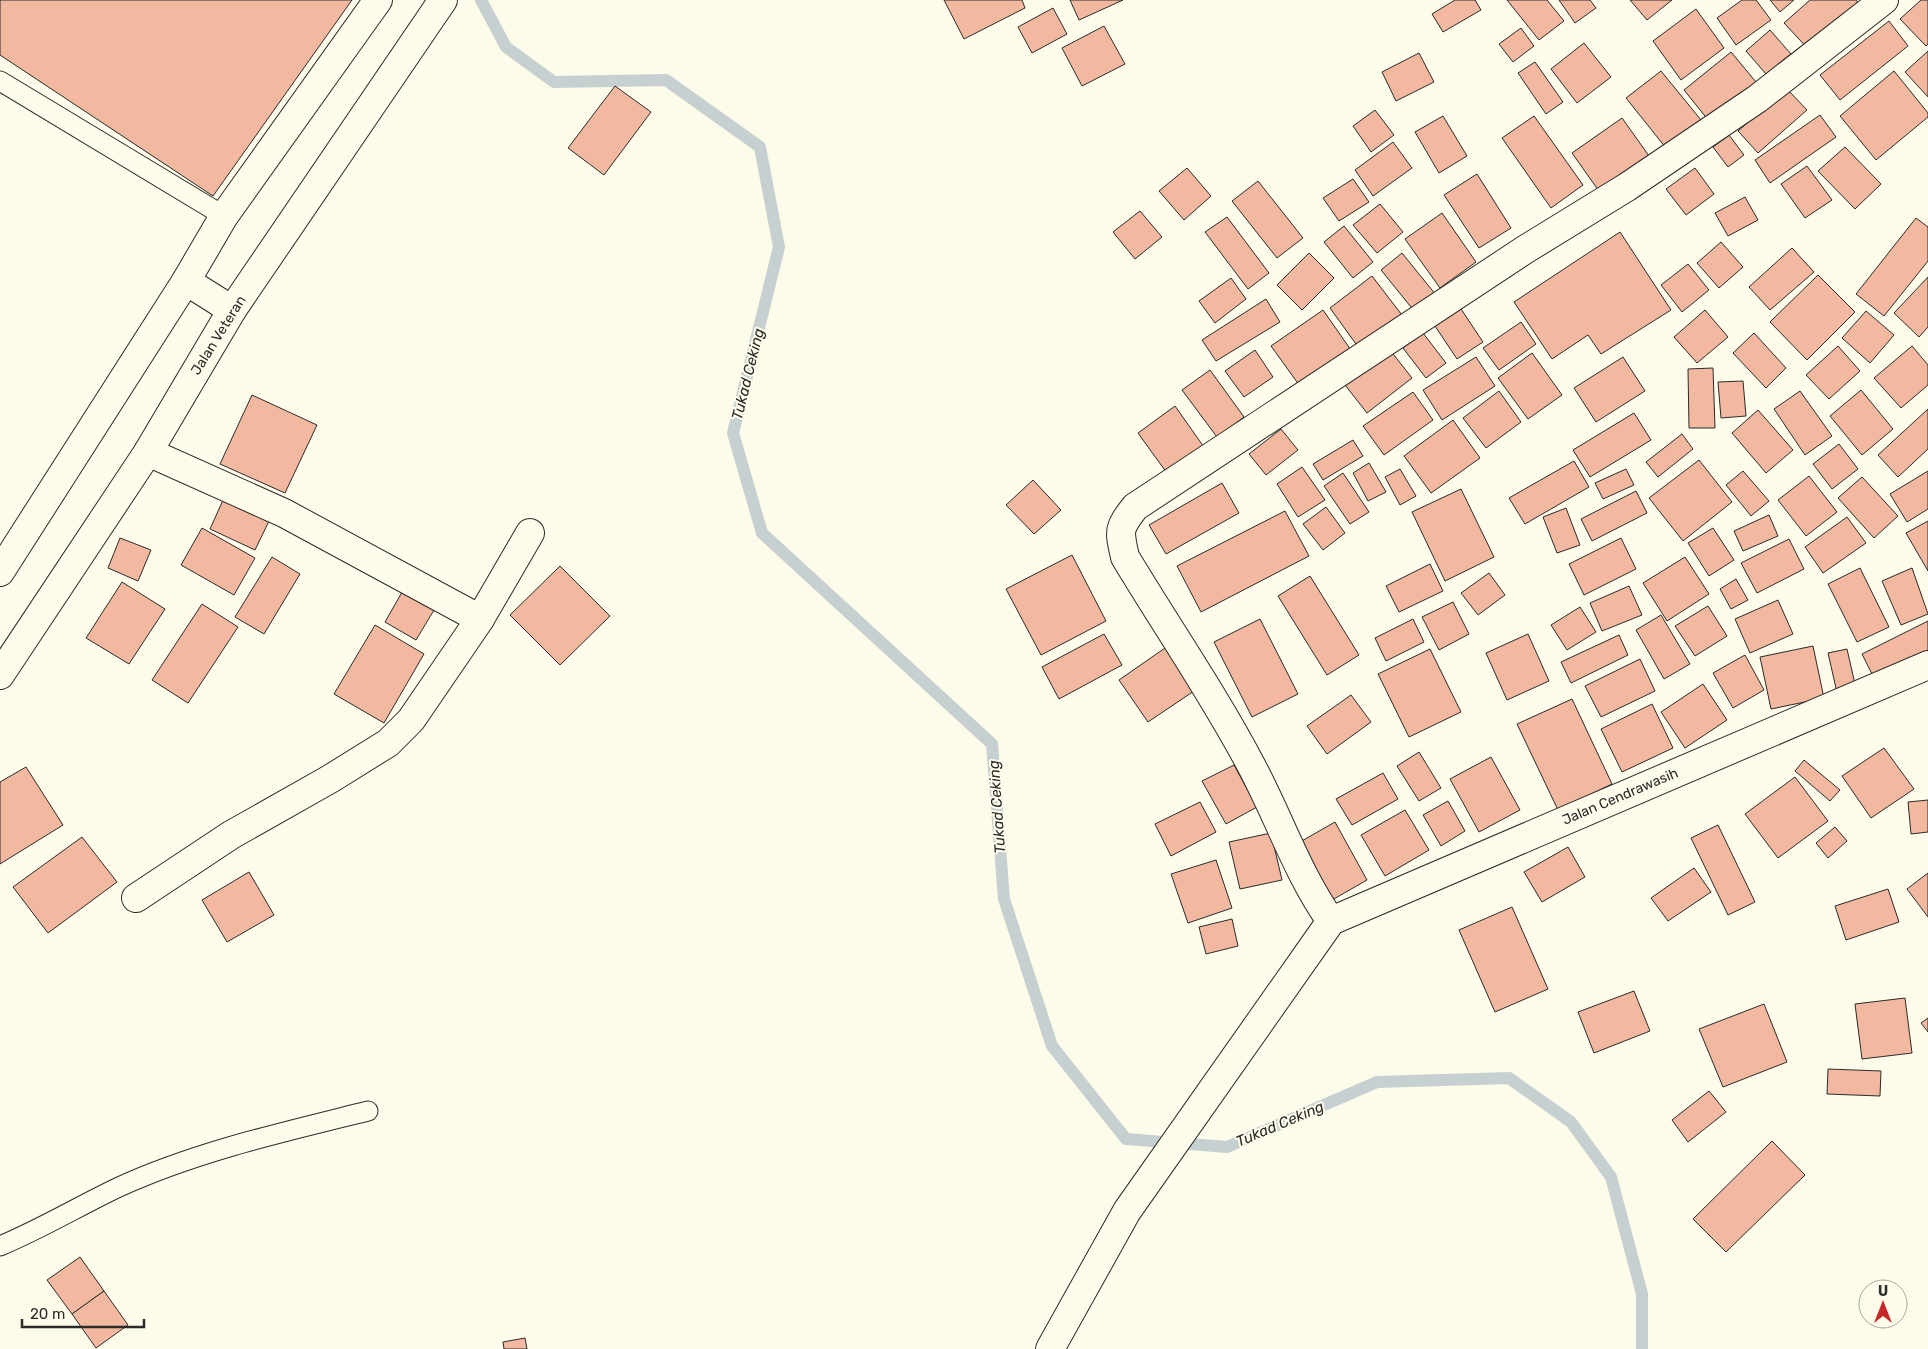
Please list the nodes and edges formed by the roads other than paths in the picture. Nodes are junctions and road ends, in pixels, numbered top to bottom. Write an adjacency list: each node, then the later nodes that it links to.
1 (378, 0): 5 (street)
2 (443, 0): 7 (street, Jalan Veteran)
3 (1884, 0): 15 (street)
4 (0, 81): 5 (lane)
5 (224, 216): 6 (street)
6 (186, 281): 7 (street); 10 (street)
7 (232, 310): 8 (street, Jalan Veteran)
8 (148, 452): 11 (street); 13 (street, Jalan Veteran)
9 (530, 533): 11 (street)
10 (0, 572)
11 (480, 619): 14 (street)
12 (1928, 665): 15 (street, Jalan Cendrawasih)
13 (0, 675)
14 (136, 898)
15 (1325, 912): 18 (street)
16 (368, 1111): 17 (lane)
17 (0, 1246)
18 (1050, 1349)

